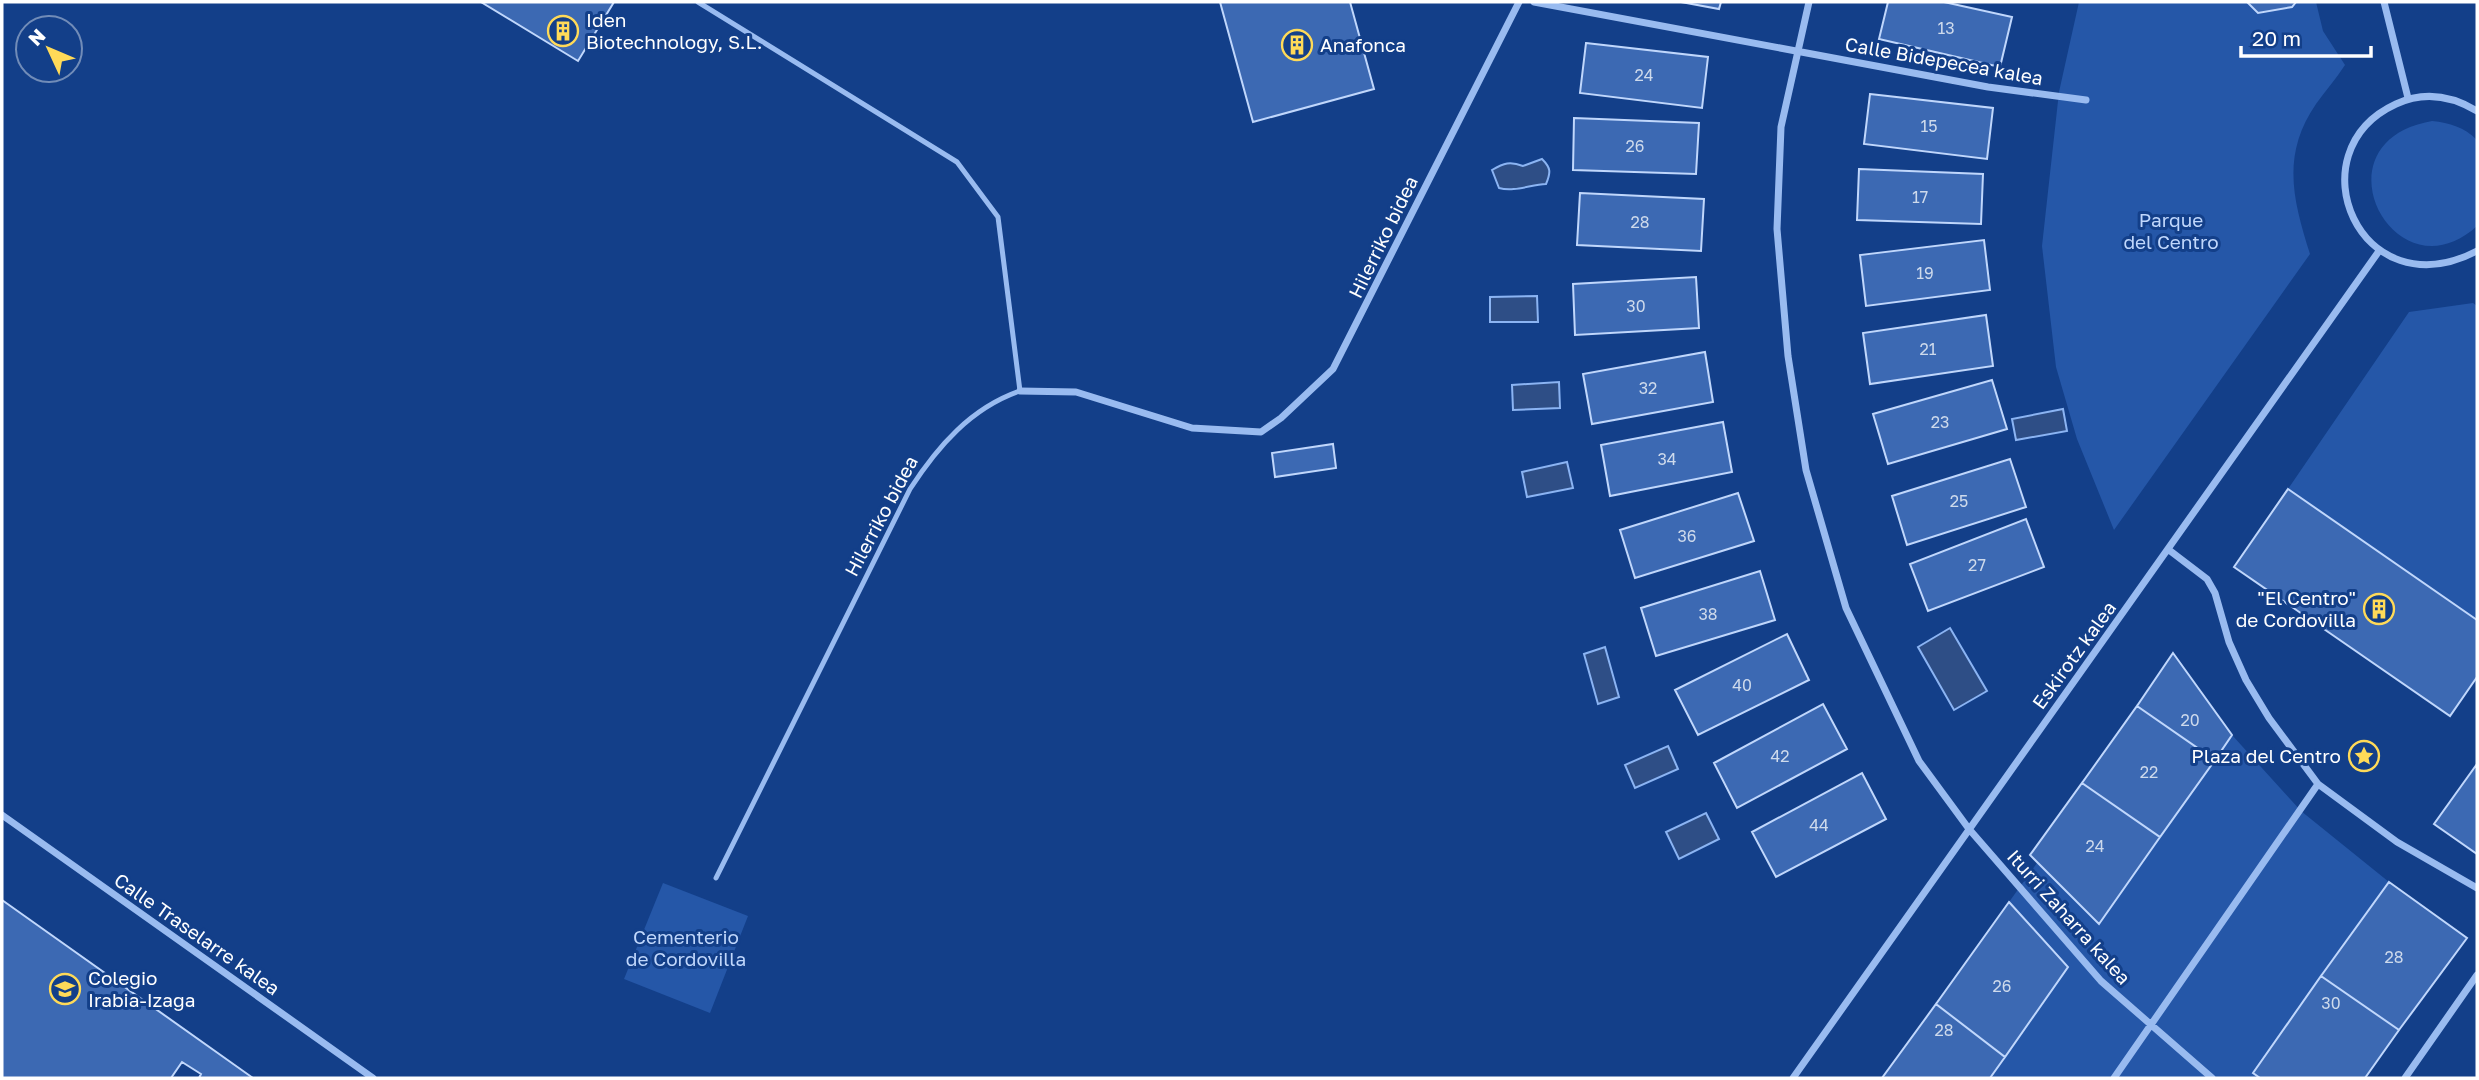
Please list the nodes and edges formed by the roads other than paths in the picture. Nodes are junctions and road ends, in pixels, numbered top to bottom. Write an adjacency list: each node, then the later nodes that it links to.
1 (698, 2): 12 (lane)
2 (1519, 2): 12 (street, Hilerriko bidea)
3 (1534, 2): 6 (street, Calle Bidepecea kalea)
4 (1808, 2): 6 (street)
5 (2384, 2): 7 (street)
6 (1797, 51): 8 (street, Calle Bidepecea kalea); 16 (street)
7 (2408, 98): 9 (street); 10 (street)
8 (2086, 100)
9 (2477, 111)
10 (2379, 251): 11 (street); 13 (street, Eskirotz kalea)
11 (2477, 251)
12 (1020, 391): 17 (lane, Hilerriko bidea)
13 (2169, 550): 14 (street); 16 (street, Eskirotz kalea)
14 (2318, 784): 18 (street); 20 (street)
15 (2, 815): 21 (street, Calle Traselarre kalea)
16 (1969, 829): 20 (street, Iturri Zaharra kalea); 22 (street, Eskirotz kalea)
17 (716, 878)
18 (2477, 888)
19 (2477, 975): 25 (street)
20 (2151, 1026): 23 (street); 24 (street, Iturri Zaharra kalea)
21 (373, 1078)
22 (1793, 1078)
23 (2114, 1078)
24 (2212, 1078)
25 (2405, 1078)

